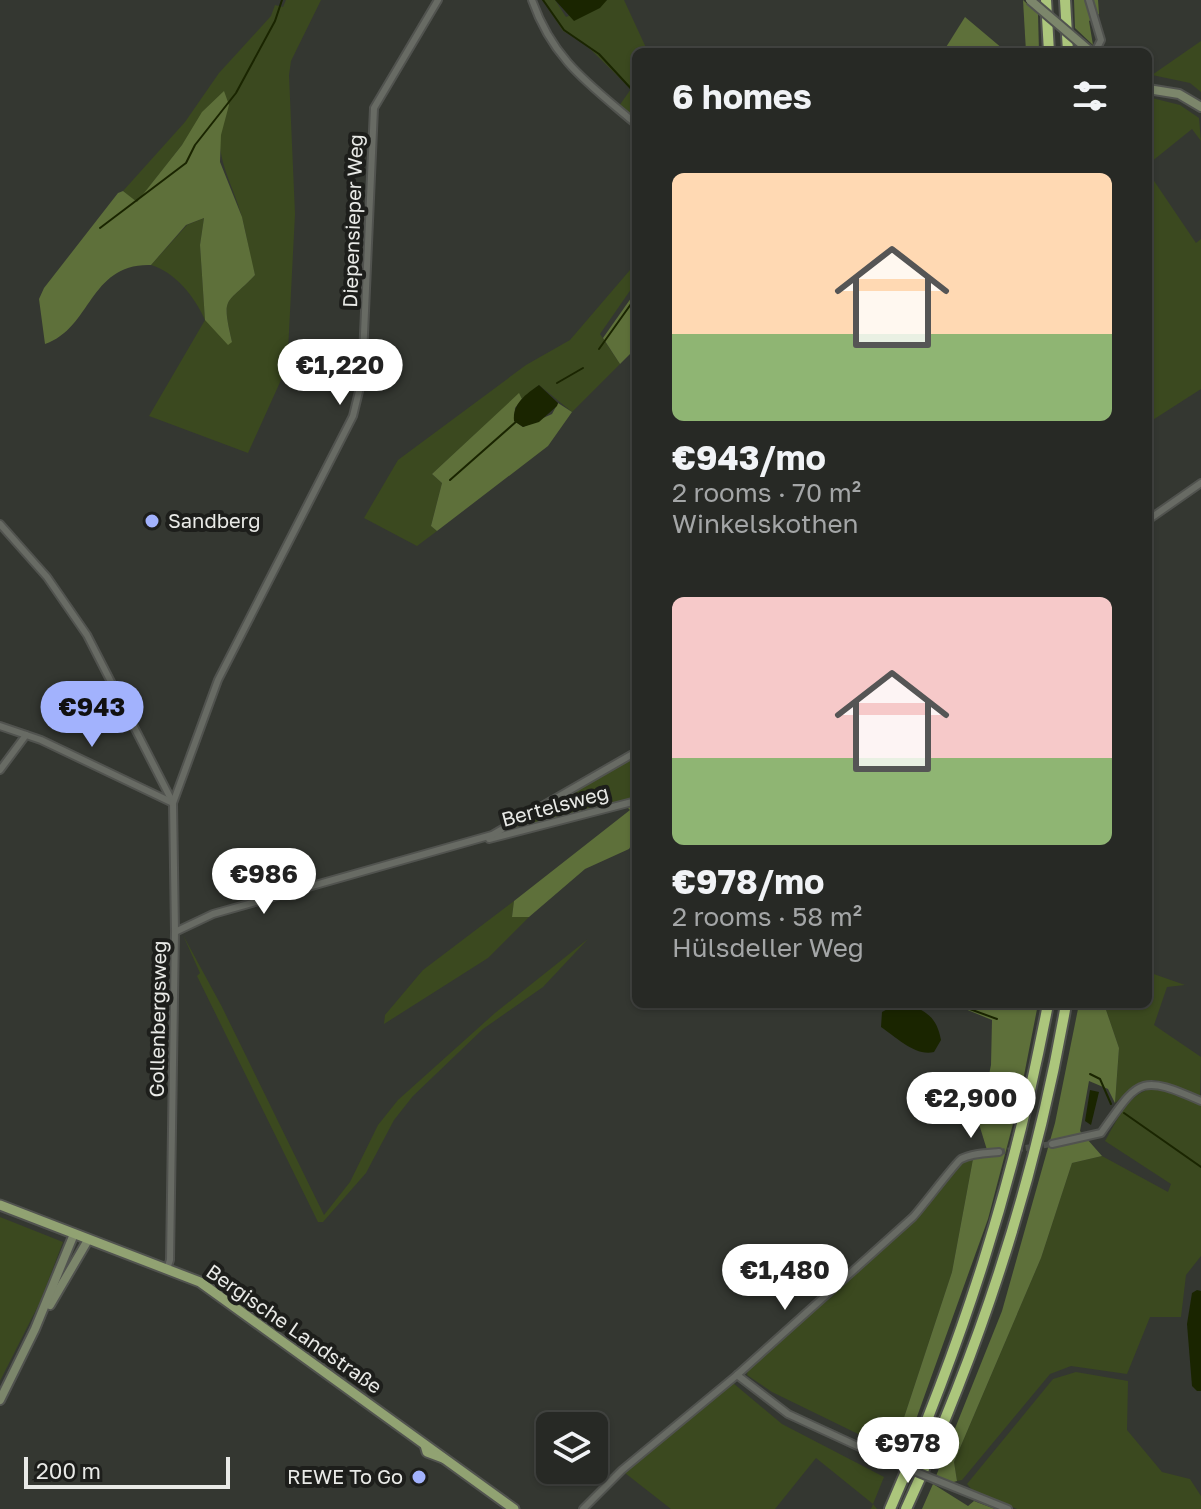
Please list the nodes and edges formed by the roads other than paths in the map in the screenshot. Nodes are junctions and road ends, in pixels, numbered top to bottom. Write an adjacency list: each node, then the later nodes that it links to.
1 (438, 0): 22 (street, Diepensieper Weg)
2 (532, 0): 13 (street)
3 (1030, 0): 9 (street, bridge)
4 (1046, 0): 7 (highway)
5 (1065, 0): 8 (highway)
6 (1089, 0): 10 (street)
7 (1049, 48)
8 (1068, 48)
9 (1088, 48)
10 (1096, 48)
11 (1152, 90): 12 (street)
12 (1201, 107)
13 (632, 121)
14 (1201, 483): 15 (street)
15 (1152, 517)
16 (0, 524): 22 (street)
17 (0, 726): 18 (street)
18 (26, 735): 20 (street); 22 (street)
19 (632, 754): 23 (street, Gollenbergsweg)
20 (0, 770)
21 (632, 802): 23 (street, Bertelsweg)
22 (173, 803): 24 (street)
23 (481, 839): 24 (street, Gollenbergsweg)
24 (175, 932): 33 (street, Gollenbergsweg)
25 (1047, 1008): 39 (highway)
26 (1065, 1008): 40 (highway)
27 (1201, 1101): 28 (street)
28 (1052, 1144)
29 (999, 1152): 35 (street)
30 (0, 1205): 31 (main road, Bergische Landstraße)
31 (74, 1234): 32 (main road, Bergische Landstraße); 34 (street)
32 (88, 1240): 33 (main road, Bergische Landstraße); 34 (street)
33 (167, 1269): 37 (main road, Bergische Landstraße)
34 (35, 1329): 36 (street)
35 (737, 1375): 38 (street); 41 (street, bridge)
36 (0, 1400)
37 (514, 1509)
38 (583, 1509)
39 (890, 1509)
40 (906, 1509)
41 (1008, 1509)

